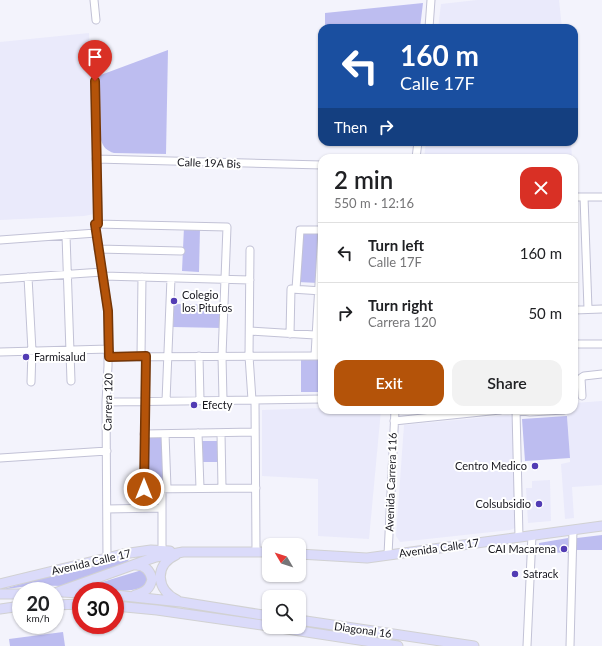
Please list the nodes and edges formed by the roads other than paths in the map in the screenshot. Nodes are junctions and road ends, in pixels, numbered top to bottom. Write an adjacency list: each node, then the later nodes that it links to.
1 (94, 0): 3 (street)
2 (431, 0): 4 (street)
3 (96, 20)
4 (429, 24)
5 (94, 49): 6 (street, Carrera 120)
6 (96, 159): 7 (street, Calle 19A Bis); 11 (street, Carrera 120)
7 (318, 165)
8 (578, 197): 9 (street)
9 (584, 197): 10 (street); 29 (street)
10 (602, 197)
11 (96, 224): 13 (street, Carrera 120); 25 (street)
12 (318, 230): 27 (street)
13 (96, 233): 14 (street); 16 (street, Carrera 120)
14 (66, 235): 15 (street); 20 (street)
15 (0, 240)
16 (98, 249): 18 (street); 19 (street, Carrera 120)
17 (250, 250): 26 (street)
18 (181, 251)
19 (102, 274): 20 (street); 22 (street); 38 (street, Carrera 120)
20 (68, 275): 21 (street); 37 (street)
21 (28, 277): 24 (street); 39 (street)
22 (142, 277): 23 (street); 41 (street)
23 (171, 278): 25 (street); 42 (street)
24 (0, 279)
25 (225, 279): 26 (street); 44 (street)
26 (250, 280): 32 (street)
27 (293, 289): 28 (street); 34 (street)
28 (318, 290)
29 (588, 309): 30 (street); 31 (street)
30 (602, 309)
31 (578, 310)
32 (250, 332): 34 (street); 45 (street)
33 (318, 332): 34 (street); 46 (street)
34 (290, 334)
35 (578, 344): 36 (street)
36 (602, 344)
37 (71, 349): 38 (street); 39 (street); 50 (street)
38 (109, 349): 47 (street, Carrera 120)
39 (32, 351): 40 (street); 51 (street)
40 (0, 352)
41 (144, 356): 42 (street); 47 (street); 57 (street)
42 (167, 356): 43 (street); 58 (street)
43 (199, 356): 44 (street); 54 (street)
44 (222, 356): 45 (street); 55 (street)
45 (249, 356): 46 (street); 56 (street)
46 (318, 356)
47 (109, 357): 59 (street, Carrera 120)
48 (602, 374): 49 (street)
49 (578, 378): 52 (street)
50 (72, 381)
51 (31, 382)
52 (582, 396)
53 (318, 398): 56 (street)
54 (200, 400): 55 (street); 58 (street)
55 (224, 400): 56 (street)
56 (254, 400): 64 (street)
57 (145, 401): 58 (street); 59 (street); 66 (street)
58 (166, 401)
59 (106, 402): 69 (street, Carrera 120)
60 (395, 414): 63 (street, Avenida Carrera 116)
61 (458, 414): 63 (street)
62 (515, 414): 80 (street)
63 (394, 420): 87 (street, Avenida Carrera 116)
64 (256, 432): 65 (street); 74 (street)
65 (221, 433): 68 (street); 73 (street)
66 (144, 434): 67 (street); 71 (street)
67 (165, 434): 68 (street); 71 (street)
68 (198, 434): 72 (street)
69 (107, 451): 70 (street); 76 (street, Carrera 120)
70 (0, 458)
71 (164, 488): 72 (street); 75 (street)
72 (200, 488): 73 (street)
73 (222, 488): 74 (street)
74 (256, 488): 82 (street)
75 (162, 508): 76 (street); 81 (street)
76 (107, 509): 88 (street, Carrera 120)
77 (602, 526): 78 (main road, Avenida Calle 17)
78 (573, 530): 79 (main road, Avenida Calle 17); 106 (street)
79 (532, 535): 80 (main road, Avenida Calle 17); 105 (street)
80 (519, 537): 87 (main road, Avenida Calle 17)
81 (162, 550): 84 (main road, Avenida Calle 17); 85 (main road, Avenida Calle 17)
82 (256, 551): 83 (main road, Avenida Calle 17); 84 (main road, Avenida Calle 17)
83 (262, 551)
84 (183, 552): 89 (main road, Avenida Calle 17); 96 (main road)
85 (129, 553): 88 (main road, Avenida Calle 17); 89 (main road)
86 (306, 554): 87 (main road, Avenida Calle 17)
87 (388, 555)
88 (107, 558): 90 (main road, Avenida Calle 17)
89 (131, 566): 91 (main road, Avenida Calle 17); 95 (main road)
90 (0, 584)
91 (64, 589)
92 (0, 594): 93 (main road)
93 (12, 594)
94 (124, 596): 95 (main road)
95 (130, 596): 96 (main road)
96 (181, 602): 100 (main road)
97 (124, 607): 102 (main road)
98 (12, 608): 99 (main road)
99 (0, 609)
100 (262, 615)
101 (306, 621): 108 (main road, Diagonal 16)
102 (262, 625)
103 (306, 633): 104 (main road, Diagonal 16)
104 (352, 642): 107 (main road, Diagonal 16)
105 (527, 643)
106 (570, 645)
107 (398, 646)
108 (474, 646)

